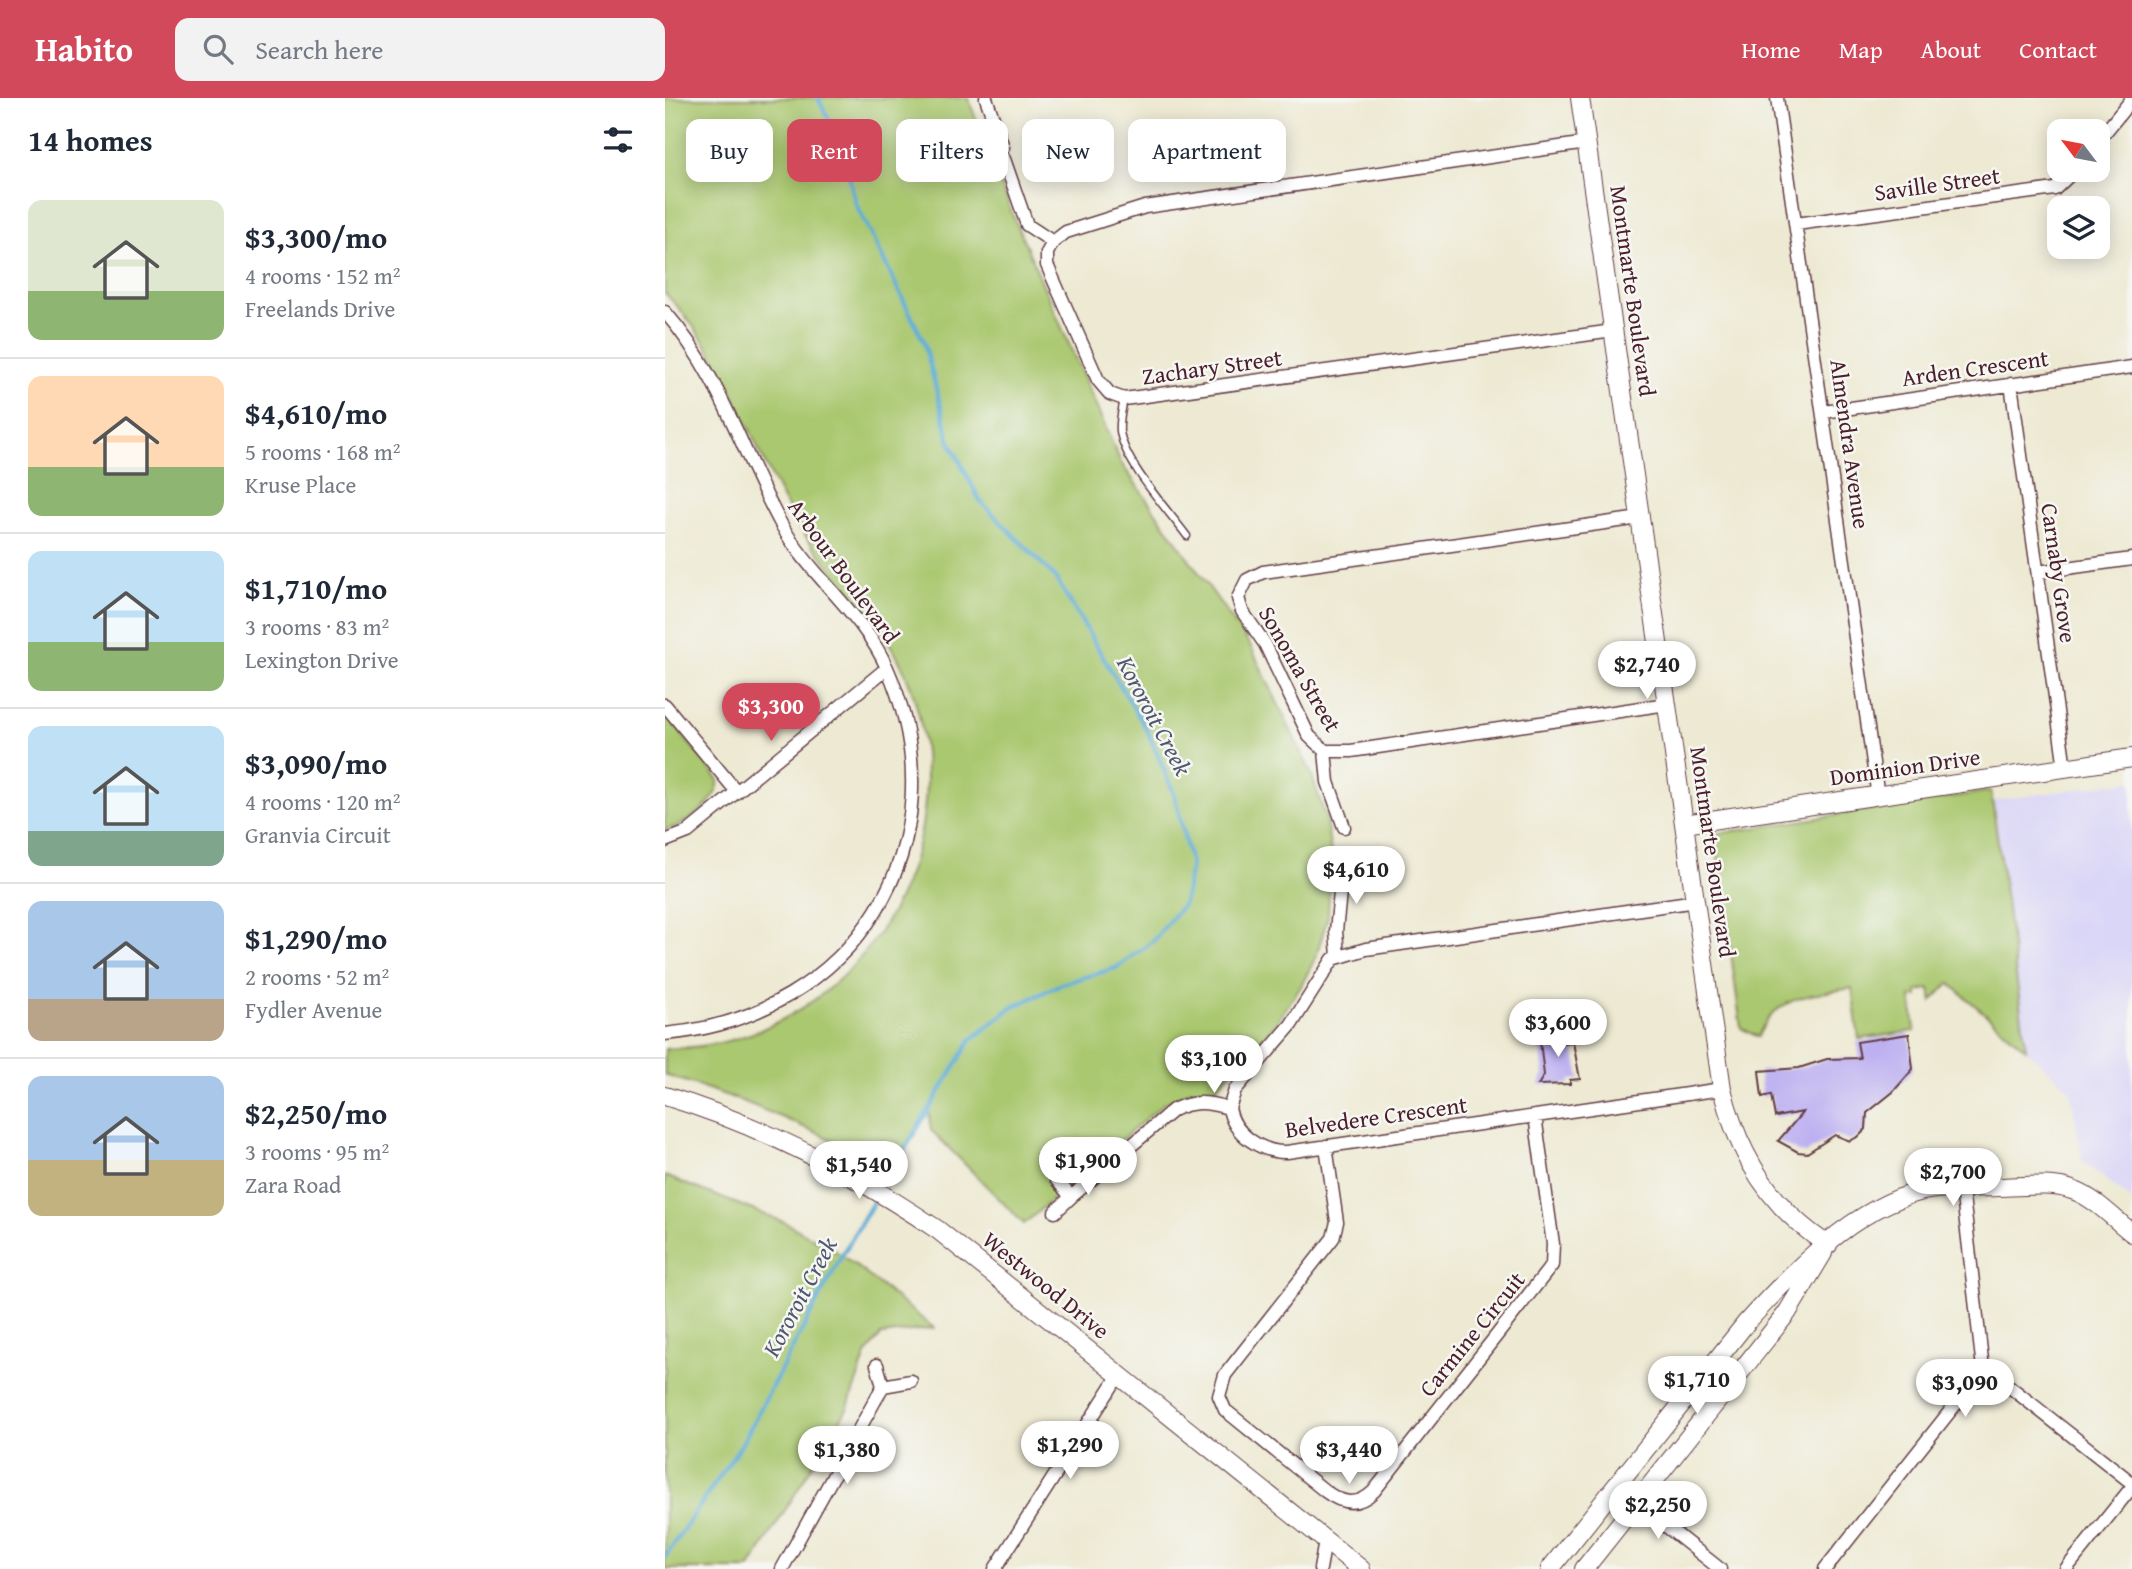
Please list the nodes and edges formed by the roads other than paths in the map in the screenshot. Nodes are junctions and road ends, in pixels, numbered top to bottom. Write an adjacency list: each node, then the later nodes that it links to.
1 (986, 98): 9 (street)
2 (1580, 98): 6 (street, Montmarte Boulevard)
3 (1777, 98): 8 (street, Almendra Avenue)
4 (2132, 99): 5 (street)
5 (2111, 125)
6 (1587, 143): 9 (street); 11 (street, Montmarte Boulevard)
7 (2063, 182): 8 (street, Saville Street)
8 (1796, 223): 15 (street, Almendra Avenue)
9 (1053, 242): 14 (street, Zachary Street)
10 (665, 312): 20 (street, Arbour Boulevard)
11 (1613, 331): 14 (street, Zachary Street); 16 (street, Montmarte Boulevard)
12 (2132, 367): 13 (street, Arden Crescent)
13 (2011, 384): 15 (street, Arden Crescent); 19 (street, Carnaby Grove)
14 (1124, 399): 17 (lane)
15 (1824, 412): 27 (street, Almendra Avenue)
16 (1640, 517): 21 (street, Montmarte Boulevard); 23 (street, Sonoma Street)
17 (1187, 536)
18 (2132, 559): 19 (street)
19 (2038, 572): 25 (street, Carnaby Grove)
20 (887, 668): 26 (street); 34 (street, Arbour Boulevard)
21 (1667, 704): 23 (street, Sonoma Street); 28 (street, Montmarte Boulevard)
22 (665, 705): 26 (street)
23 (1325, 751): 29 (street)
24 (2132, 758): 25 (street, Dominion Drive)
25 (2065, 768): 27 (street, Dominion Drive)
26 (737, 792): 30 (street)
27 (1878, 797): 28 (street, Dominion Drive)
28 (1684, 824): 32 (street, Montmarte Boulevard)
29 (1344, 827)
30 (665, 841)
31 (1344, 855): 33 (street)
32 (1696, 901): 33 (street); 35 (street, Montmarte Boulevard)
33 (1338, 956): 37 (street)
34 (665, 1034)
35 (1722, 1089): 38 (street, Belvedere Crescent); 45 (street, Montmarte Boulevard)
36 (665, 1096): 47 (street, Westwood Drive)
37 (1229, 1108): 39 (street, Belvedere Crescent); 42 (street)
38 (1535, 1116): 39 (street, Belvedere Crescent); 39 (street, Carmine Circuit)
39 (1326, 1146)
40 (1056, 1179): 42 (street)
41 (1962, 1188): 44 (street); 45 (street); 48 (street)
42 (1071, 1197): 43 (street)
43 (1055, 1212)
44 (2132, 1233)
45 (1828, 1245): 52 (street); 53 (street)
46 (877, 1365): 50 (street)
47 (1119, 1375): 54 (street, Westwood Drive); 56 (street)
48 (1984, 1377): 51 (street); 62 (street)
49 (911, 1381): 50 (street)
50 (883, 1386): 55 (street)
51 (2132, 1485): 63 (street)
52 (1617, 1487): 53 (street); 59 (street)
53 (1637, 1503): 60 (street); 61 (street)
54 (1325, 1541): 57 (street); 58 (street, Westwood Drive)
55 (782, 1569)
56 (995, 1569)
57 (1320, 1569)
58 (1361, 1569)
59 (1550, 1569)
60 (1584, 1569)
61 (1720, 1569)
62 (1825, 1569)
63 (2066, 1569)

